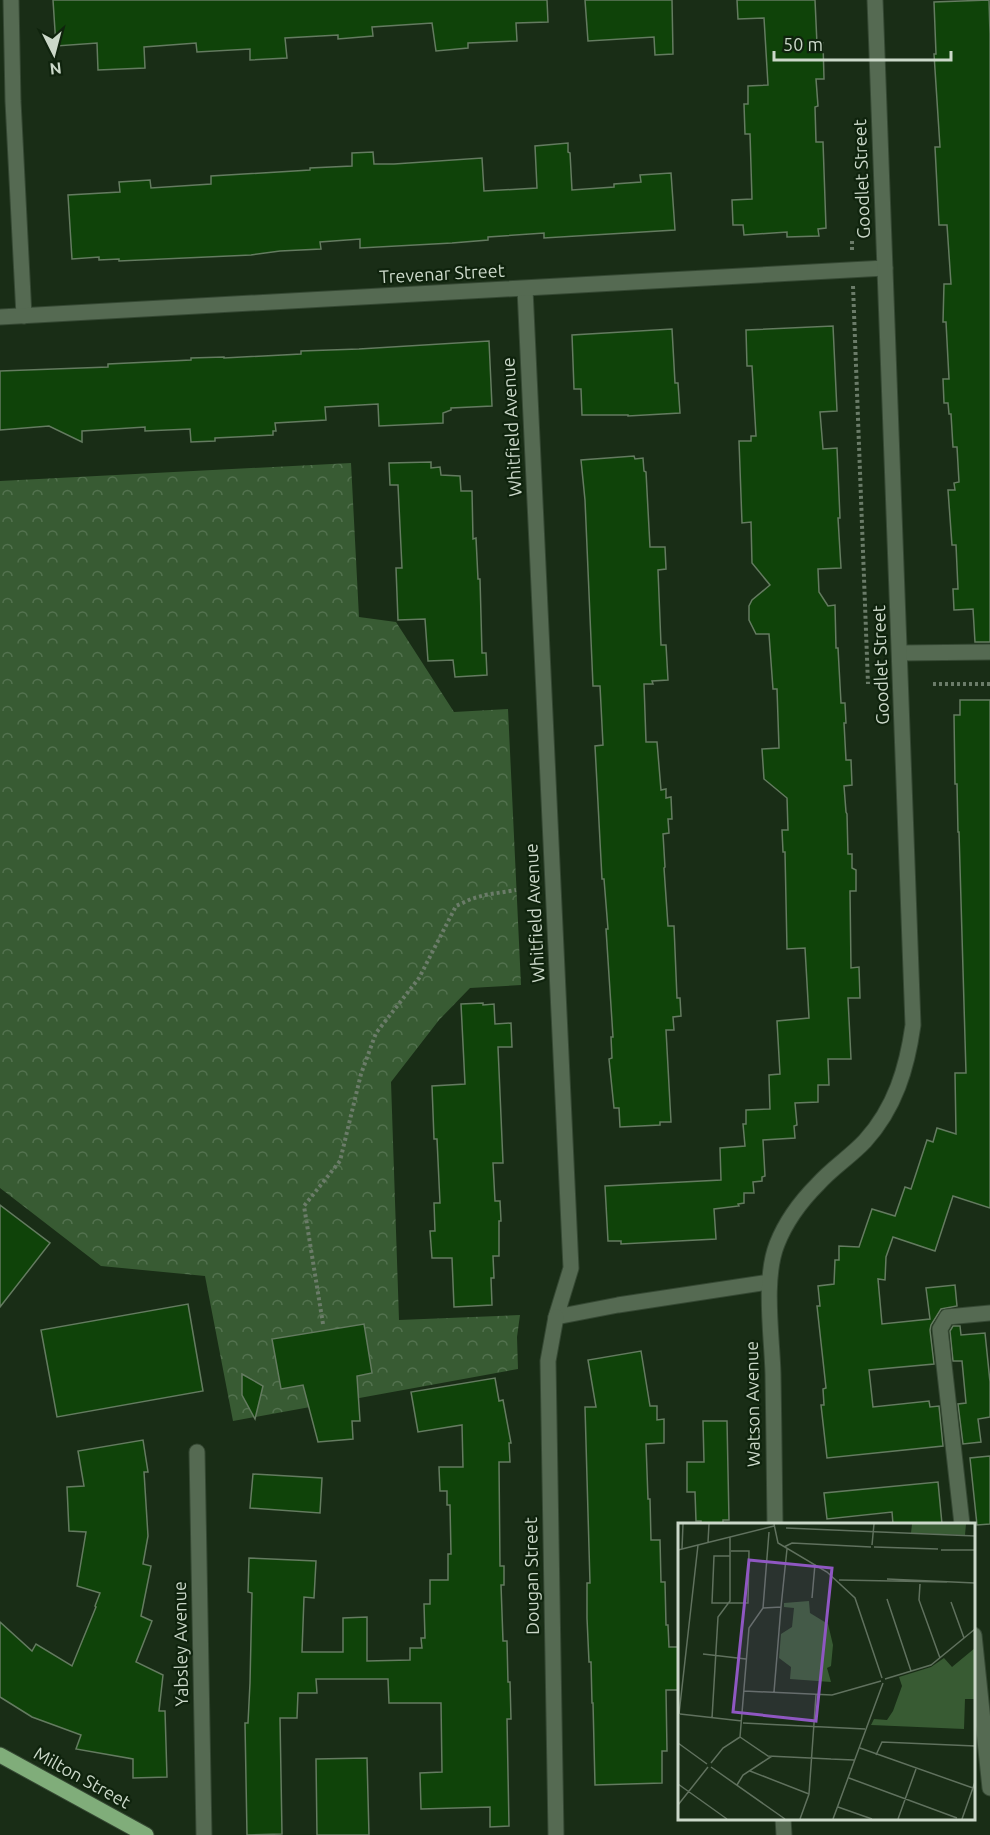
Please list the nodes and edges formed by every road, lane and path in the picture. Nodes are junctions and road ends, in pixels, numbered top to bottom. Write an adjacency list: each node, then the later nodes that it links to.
1 (10, 0): 7 (street)
2 (876, 0): 4 (street, Goodlet Street)
3 (852, 241): 5 (path)
4 (885, 268): 5 (street, Trevenar Street); 10 (street, Goodlet Street)
5 (852, 269): 6 (street, Trevenar Street); 11 (path)
6 (525, 289): 7 (street, Trevenar Street); 17 (street, Whitfield Avenue)
7 (24, 316): 8 (street, Trevenar Street)
8 (0, 317)
9 (990, 652): 10 (street)
10 (900, 653): 15 (street, Goodlet Street)
11 (868, 684)
12 (933, 684): 13 (path)
13 (990, 684)
14 (516, 890): 18 (path)
15 (769, 1282): 17 (street); 20 (street, Watson Avenue)
16 (990, 1313): 21 (street)
17 (556, 1317): 28 (street, Dougan Street)
18 (323, 1324)
19 (197, 1452): 27 (street, Yabsley Avenue)
20 (775, 1523)
21 (962, 1523)
22 (975, 1645): 24 (street)
23 (0, 1755): 26 (main road, Milton Street)
24 (990, 1788)
25 (783, 1820): 29 (street)
26 (146, 1835)
27 (204, 1835)
28 (556, 1835)
29 (784, 1835)

